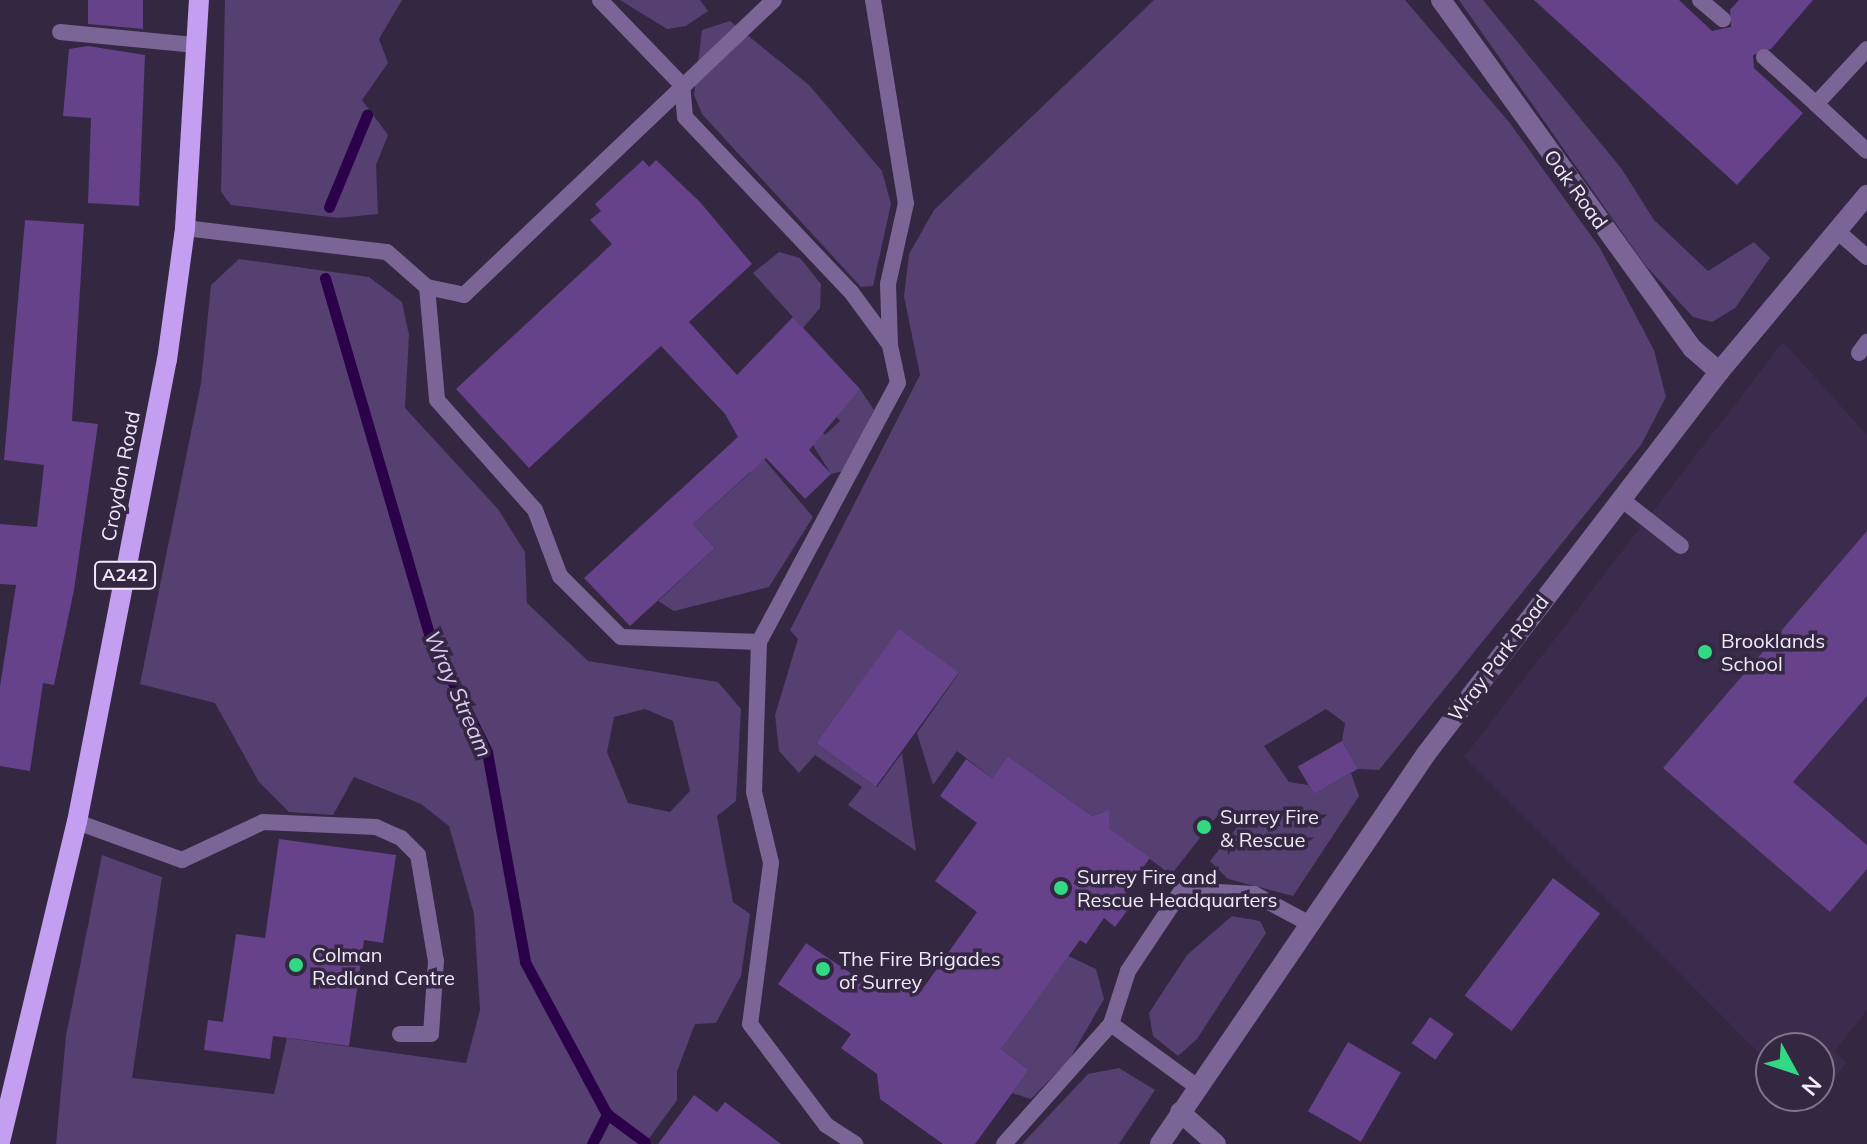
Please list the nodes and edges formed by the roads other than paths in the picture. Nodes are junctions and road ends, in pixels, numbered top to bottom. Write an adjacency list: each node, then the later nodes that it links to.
1 (199, 0): 9 (main road, Croydon Road / A242)
2 (600, 0): 12 (lane)
3 (774, 0): 12 (lane)
4 (873, 0): 20 (lane)
5 (1441, 0): 21 (street, Oak Road)
6 (1700, 0): 7 (lane)
7 (1723, 19)
8 (60, 32): 9 (lane)
9 (196, 45): 16 (main road, Croydon Road / A242)
10 (1867, 49): 13 (lane)
11 (1764, 57): 13 (lane)
12 (682, 85): 19 (lane); 20 (lane)
13 (1816, 104): 14 (lane)
14 (1867, 151)
15 (1867, 195): 17 (street, Wray Park Road)
16 (185, 228): 19 (lane); 25 (main road, Croydon Road / A242)
17 (1837, 231): 18 (lane); 21 (street, Wray Park Road)
18 (1867, 257)
19 (427, 287): 24 (lane)
20 (890, 345): 24 (lane)
21 (1719, 372): 22 (street, Wray Park Road)
22 (1621, 499): 23 (lane); 26 (street, Wray Park Road)
23 (1681, 546)
24 (759, 642): 32 (lane)
25 (77, 822): 28 (lane); 31 (main road, Croydon Road / A242)
26 (1308, 923): 27 (lane); 29 (street, Wray Park Road)
27 (1111, 1024): 29 (lane); 33 (lane)
28 (400, 1034)
29 (1196, 1086): 30 (street, Wray Park Road)
30 (1180, 1112): 34 (street, Wray Park Road); 35 (street)
31 (0, 1142)
32 (855, 1144)
33 (1004, 1144)
34 (1160, 1144)
35 (1216, 1144)

